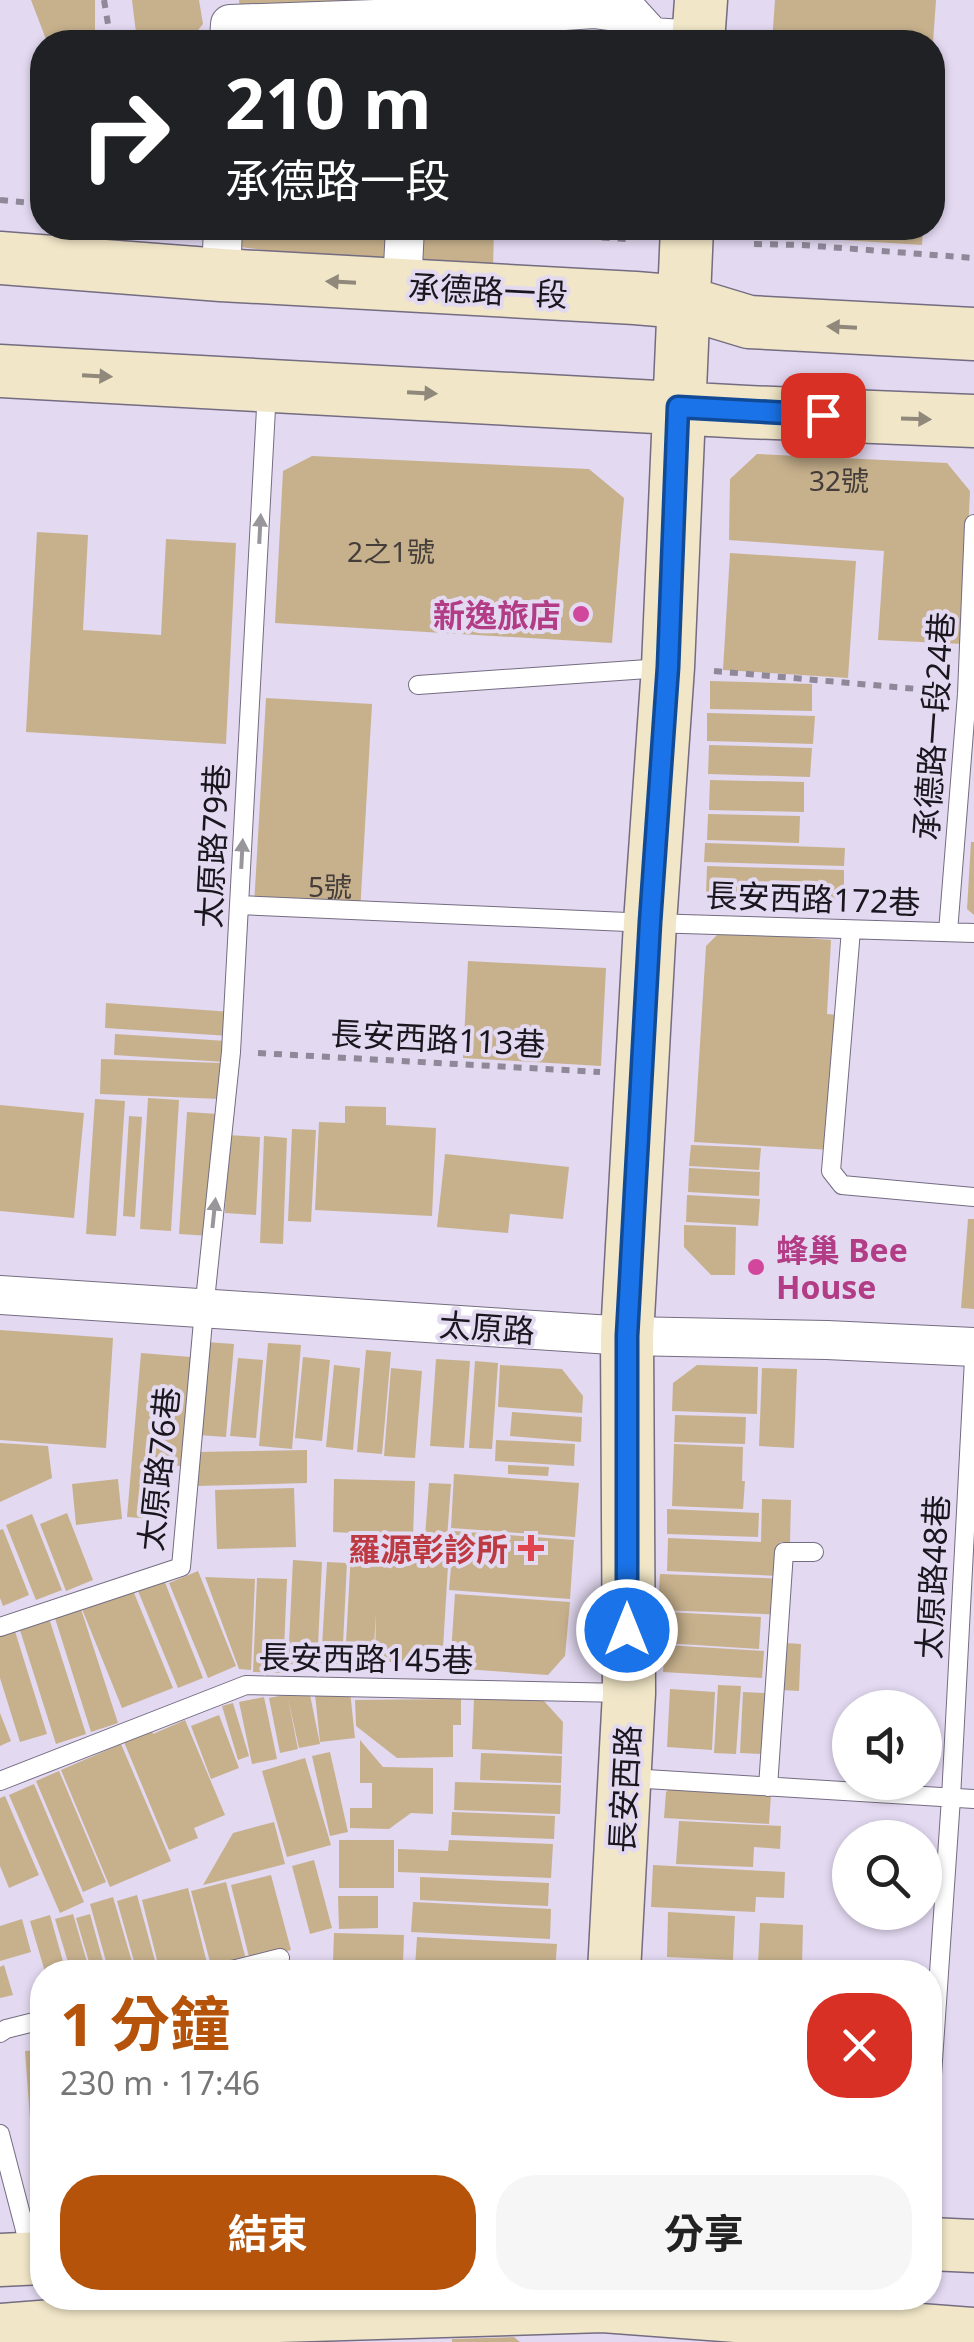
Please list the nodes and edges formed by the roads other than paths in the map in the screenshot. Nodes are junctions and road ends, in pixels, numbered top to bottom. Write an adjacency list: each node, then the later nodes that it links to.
1 (416, 20): 2 (street); 3 (street)
2 (230, 30)
3 (646, 30)
4 (404, 240): 8 (street)
5 (686, 240): 9 (main road, 長安西路)
6 (222, 251): 7 (main road, 承德路一段); 8 (main road, 承德路一段, one-way to 6)
7 (0, 258)
8 (402, 286): 9 (main road, 承德路一段)
9 (683, 302): 10 (main road, 承德路一段, one-way to 9); 13 (main road, 長安西路)
10 (974, 327)
11 (0, 371): 12 (main road, one-way to 12)
12 (268, 385): 13 (main road, one-way to 13); 18 (lane, 太原路79巷, one-way to 12)
13 (678, 407): 14 (main road, one-way to 14); 16 (main road, 長安西路)
14 (974, 421)
15 (974, 524): 21 (lane, 承德路一段24巷)
16 (668, 667): 17 (lane); 19 (main road, 長安西路)
17 (418, 685)
18 (239, 905): 19 (lane, 長安西路172巷); 25 (lane, 太原路79巷, one-way to 18)
19 (650, 922): 20 (lane, 長安西路172巷); 26 (main road, 長安西路)
20 (851, 930): 21 (lane, 長安西路172巷); 23 (lane)
21 (948, 932): 22 (lane, 長安西路172巷)
22 (974, 933)
23 (974, 1198)
24 (0, 1295): 25 (street, 太原路)
25 (204, 1310): 26 (street, 太原路); 30 (lane, 太原路76巷)
26 (627, 1336): 27 (street, 太原路); 31 (main road, 長安西路)
27 (974, 1348)
28 (974, 1359): 35 (lane, 太原路48巷)
29 (814, 1552): 34 (lane)
30 (0, 1627)
31 (629, 1694): 32 (main road, 長安西路); 33 (lane, 長安西路145巷)
32 (624, 1778): 34 (lane); 39 (main road, 長安西路)
33 (0, 1781)
34 (768, 1786): 35 (lane)
35 (951, 1798): 36 (lane); 40 (lane, 太原路48巷)
36 (974, 1799)
37 (280, 1958): 38 (lane)
38 (272, 1960)
39 (615, 1960)
40 (940, 1960)
41 (30, 2023): 42 (lane)
42 (0, 2033)
43 (0, 2134): 46 (lane)
44 (942, 2245): 45 (main road)
45 (974, 2246)
46 (25, 2259)
47 (602, 2315): 49 (main road); 50 (main road)
48 (0, 2330): 49 (main road)
49 (118, 2332)
50 (831, 2332): 51 (main road)
51 (974, 2334)

